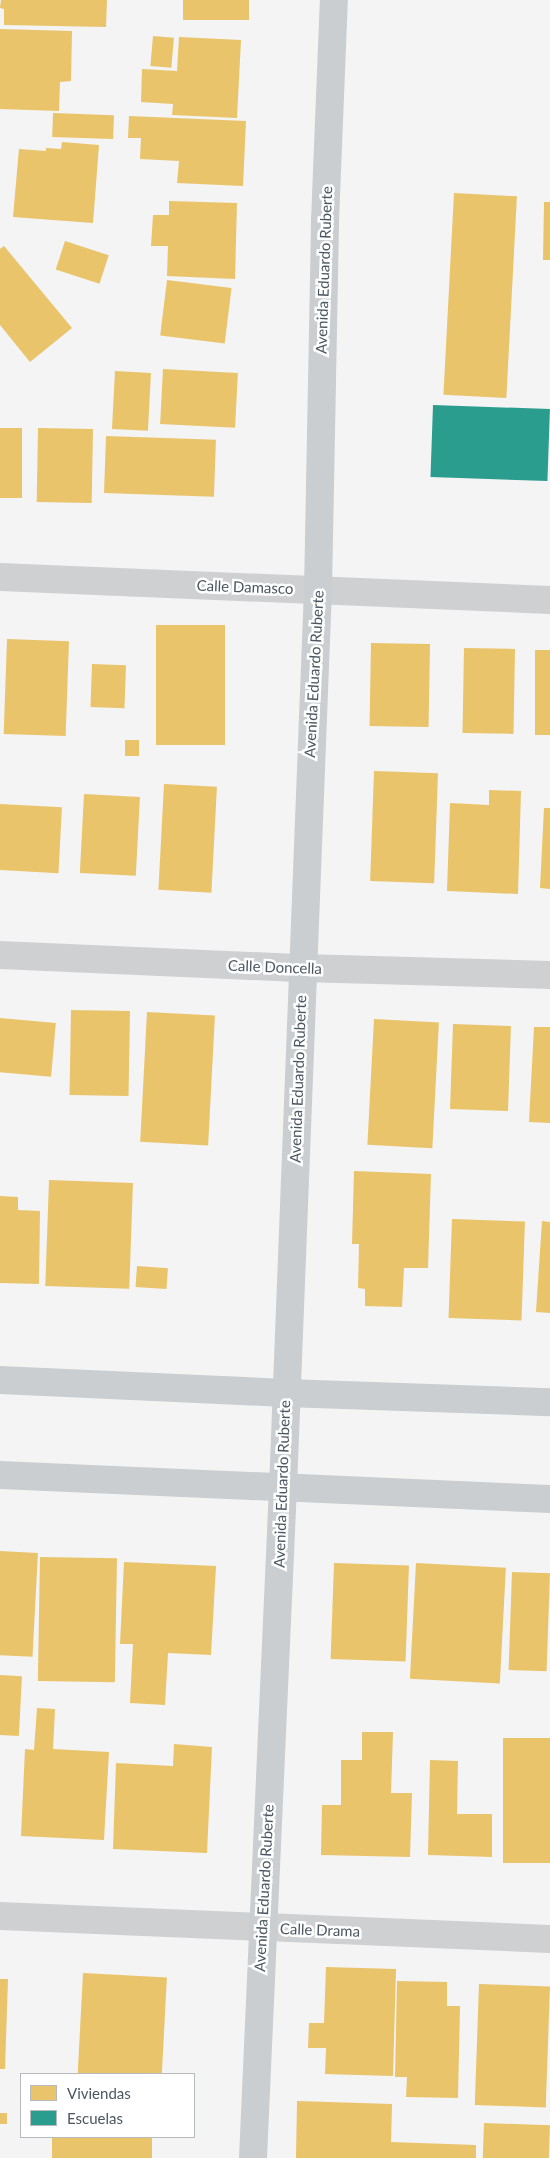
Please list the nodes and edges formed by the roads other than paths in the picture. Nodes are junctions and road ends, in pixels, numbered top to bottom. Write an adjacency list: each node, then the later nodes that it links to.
1 (334, 0): 3 (main road, Avenida Eduardo Ruberte)
2 (0, 577): 3 (street, Calle Damasco)
3 (318, 590): 4 (street, Calle Damasco); 6 (main road, Avenida Eduardo Ruberte)
4 (550, 600)
5 (0, 955): 6 (street, Calle Doncella)
6 (302, 968): 7 (street, Calle Doncella); 9 (main road, Avenida Eduardo Ruberte)
7 (550, 975)
8 (0, 1380): 9 (main road)
9 (286, 1393): 10 (main road); 12 (main road, Avenida Eduardo Ruberte)
10 (550, 1402)
11 (0, 1474): 12 (main road)
12 (283, 1488): 13 (main road); 15 (main road, Avenida Eduardo Ruberte)
13 (550, 1499)
14 (0, 1916): 15 (street, Calle Drama)
15 (263, 1927): 16 (street, Calle Drama); 17 (main road, Avenida Eduardo Ruberte)
16 (550, 1939)
17 (253, 2158)

